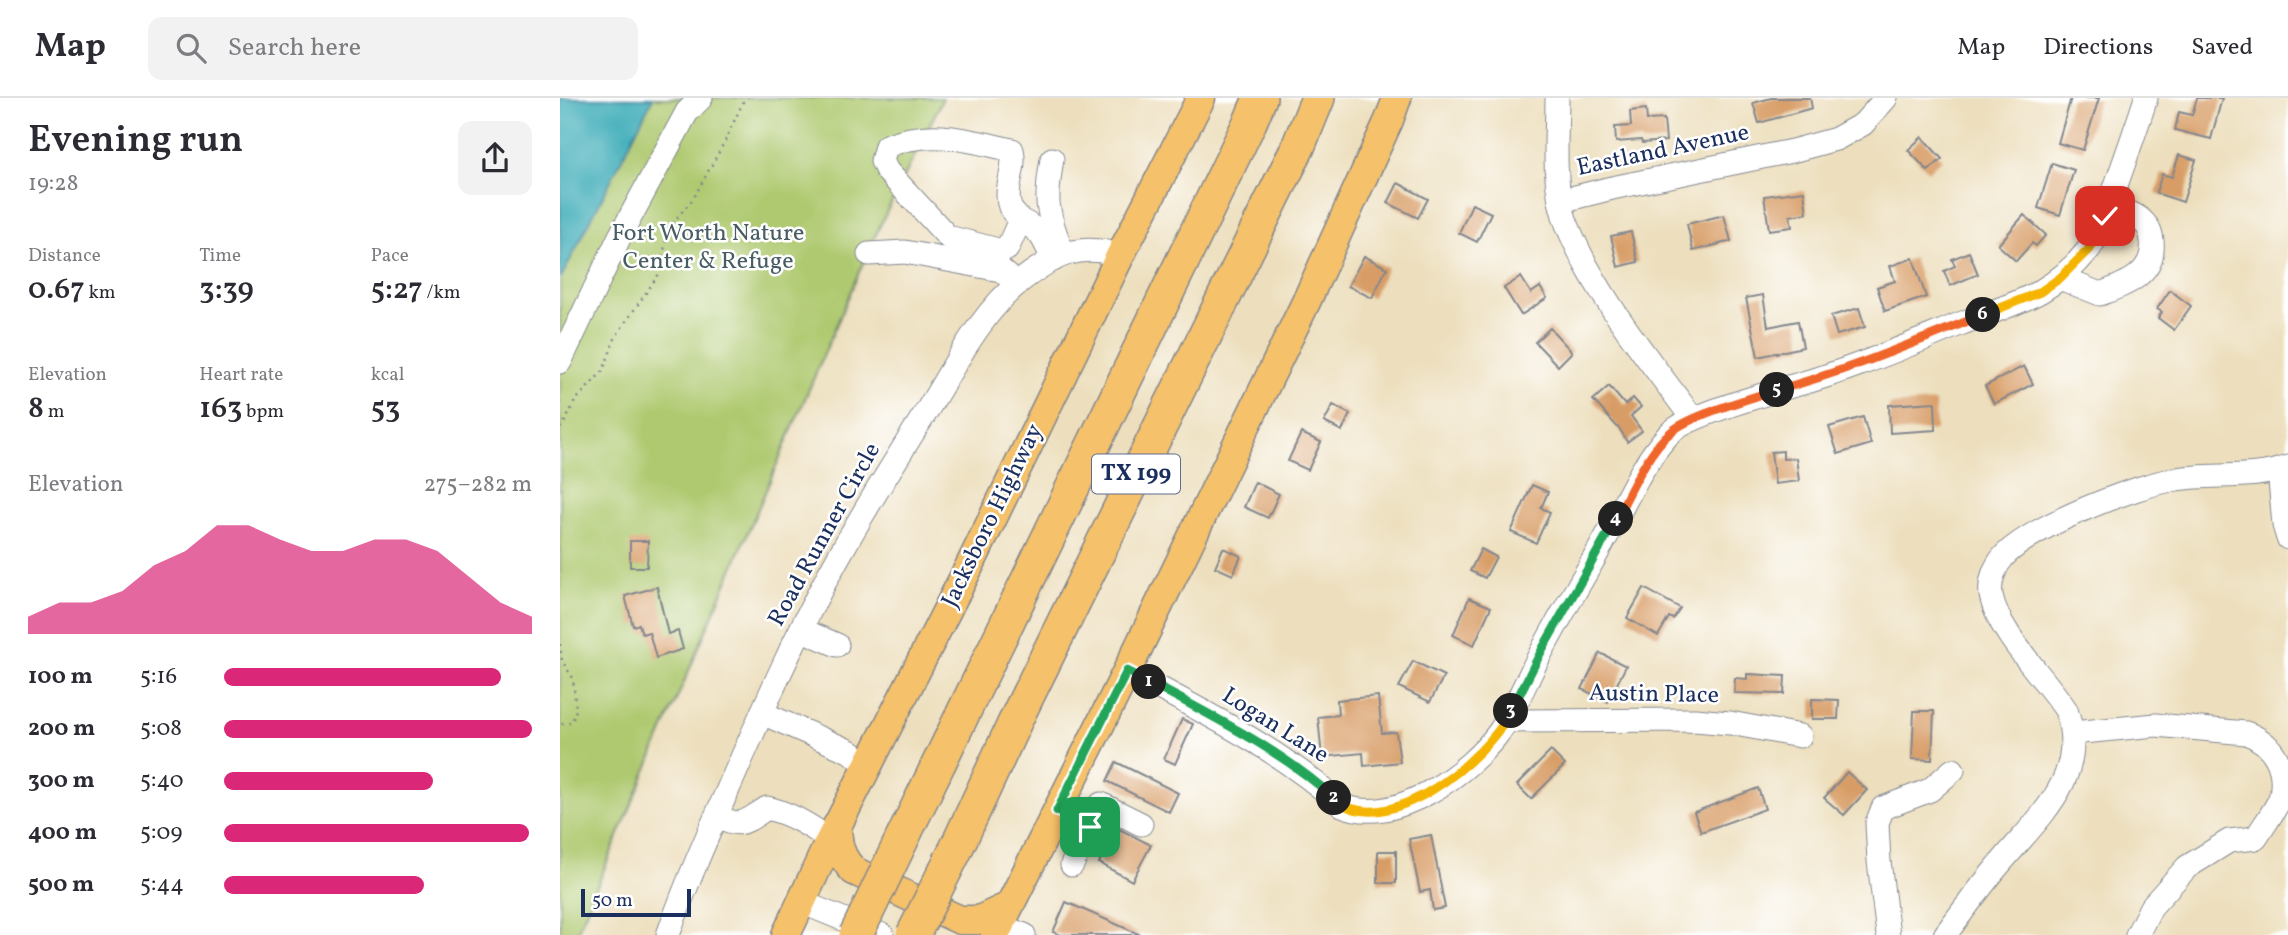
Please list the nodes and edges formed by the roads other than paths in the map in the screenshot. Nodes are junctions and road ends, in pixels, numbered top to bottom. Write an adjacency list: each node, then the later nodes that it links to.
1 (701, 98): 20 (street)
2 (1201, 98): 16 (main road, Jacksboro Highway)
3 (1260, 98): 43 (highway, bridge)
4 (1318, 98): 10 (highway, TX 199)
5 (1334, 98): 10 (highway)
6 (1397, 98): 26 (main road)
7 (1557, 98): 12 (street)
8 (1886, 98): 12 (street, Eastland Avenue)
9 (2146, 98): 13 (street, Logan Lane)
10 (1298, 146): 45 (highway, TX 199, bridge)
11 (1052, 159): 17 (street)
12 (1560, 201): 21 (street)
13 (2109, 205): 18 (street, Logan Lane); 18 (street)
14 (1020, 220): 14 (street); 17 (street)
15 (869, 254): 19 (street)
16 (1119, 256): 17 (street, Road Runner Circle); 31 (main road, Jacksboro Highway)
17 (1058, 257): 19 (street, Road Runner Circle)
18 (2060, 278): 21 (street, Logan Lane)
19 (1017, 284): 24 (street, Road Runner Circle)
20 (560, 362)
21 (1693, 419): 28 (street, Logan Lane)
22 (2283, 468): 23 (street); 29 (street)
23 (2288, 538)
24 (802, 630): 25 (street); 27 (street, Road Runner Circle)
25 (837, 645)
26 (1127, 671): 28 (street, Logan Lane); 33 (main road)
27 (762, 713): 31 (street); 34 (street, Road Runner Circle)
28 (1506, 721): 30 (street, Austin Place)
29 (2072, 733): 47 (street); 48 (street)
30 (1800, 736)
31 (869, 765): 37 (main road, Jacksboro Highway)
32 (1952, 770): 46 (street)
33 (1057, 811): 36 (street); 40 (main road)
34 (717, 815): 37 (street); 41 (street, Road Runner Circle)
35 (1141, 824): 36 (street)
36 (1090, 827): 38 (street)
37 (834, 833): 39 (main road, Jacksboro Highway); 40 (main road)
38 (1072, 865)
39 (801, 902): 42 (main road, Jacksboro Highway); 44 (street)
40 (1007, 925)
41 (668, 935)
42 (786, 935)
43 (856, 935)
44 (882, 935)
45 (914, 935)
46 (1888, 935)
47 (1945, 935)
48 (2137, 935)

